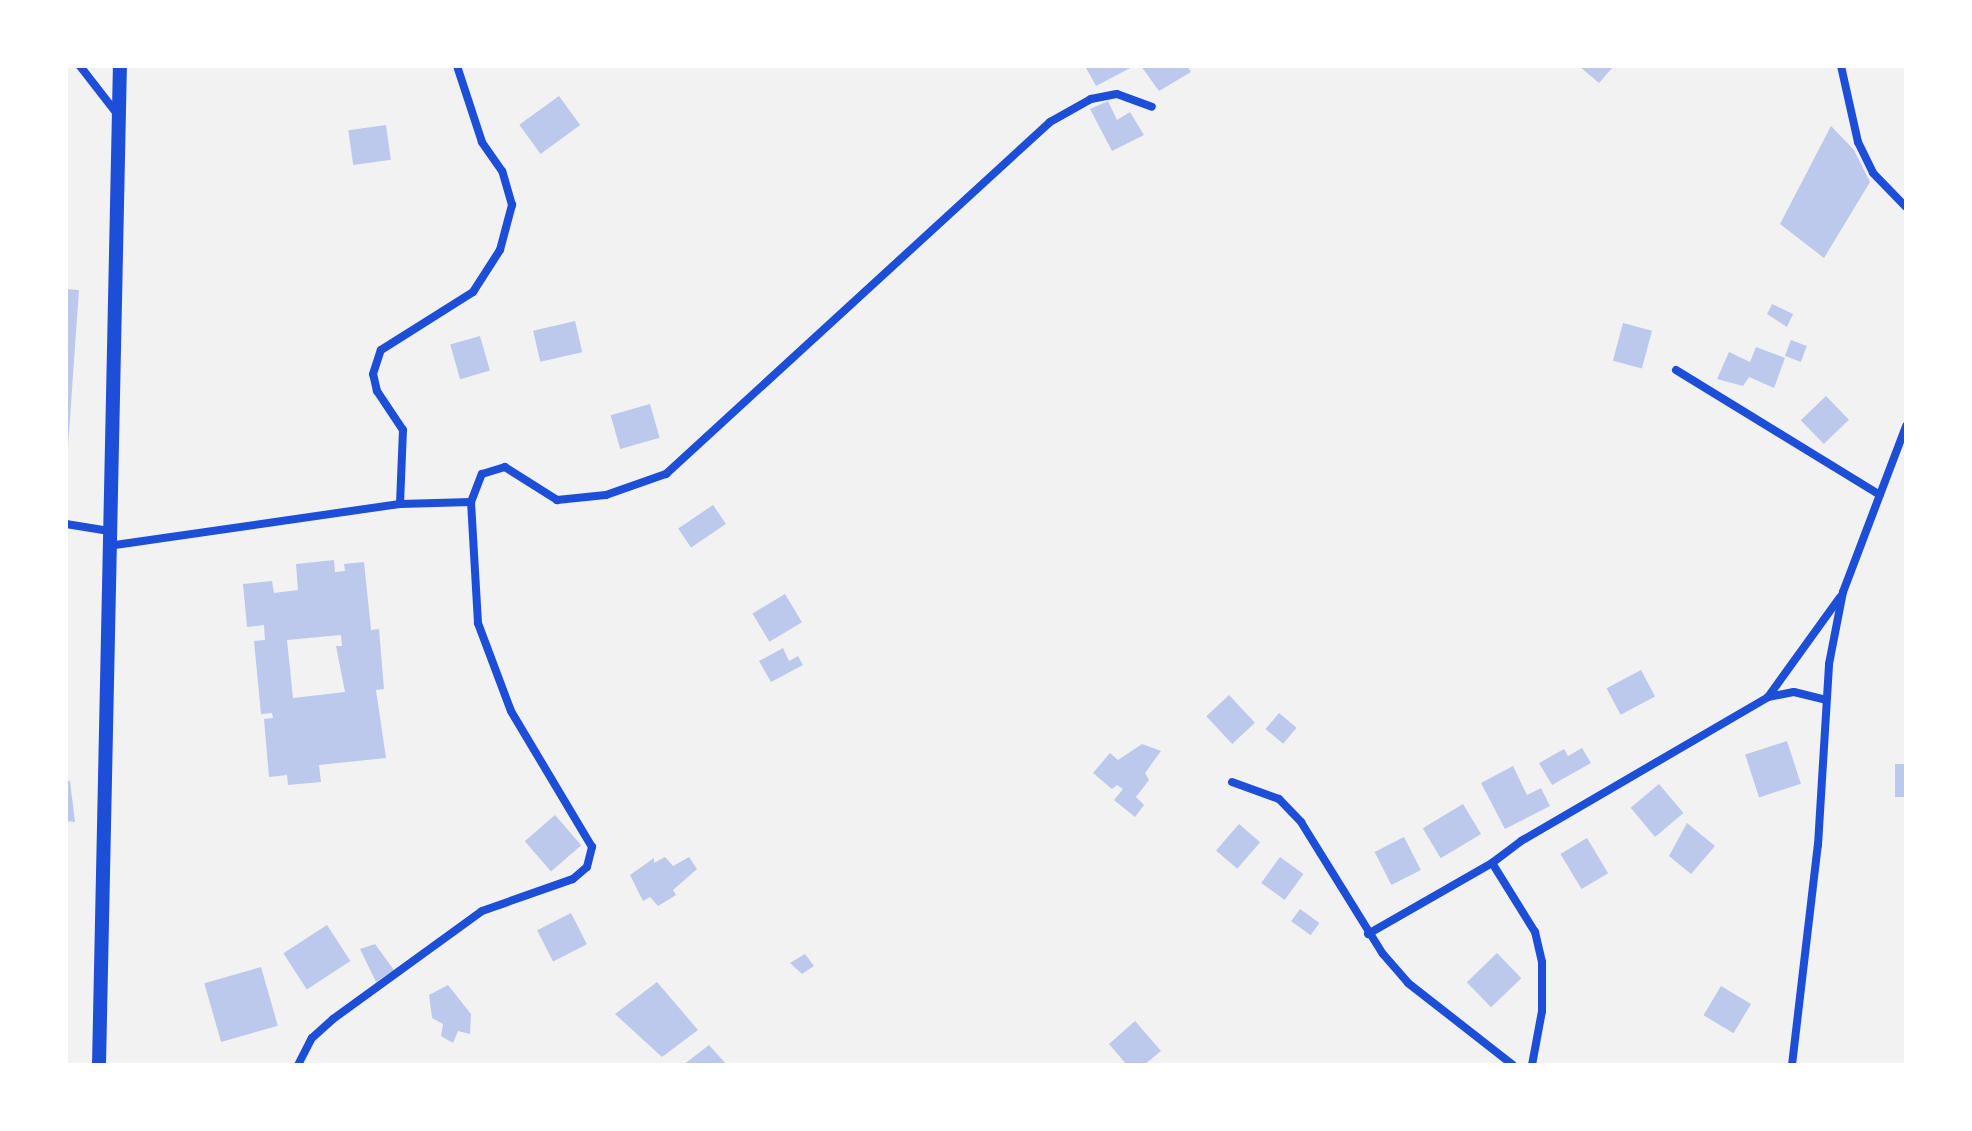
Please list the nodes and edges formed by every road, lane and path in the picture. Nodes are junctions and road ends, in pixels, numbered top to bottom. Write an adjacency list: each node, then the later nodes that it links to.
1 (80, 66): 6 (street)
2 (120, 66): 6 (main road)
3 (457, 66): 12 (street)
4 (1841, 66): 7 (street)
5 (1152, 107): 11 (street)
6 (119, 116): 14 (main road)
7 (1906, 207)
8 (1676, 370): 10 (street)
9 (1906, 426): 10 (street)
10 (1880, 495): 15 (street)
11 (471, 502): 12 (street); 22 (street)
12 (400, 504): 14 (street)
13 (66, 524): 14 (street)
14 (108, 538): 21 (main road)
15 (1843, 592): 16 (street); 17 (street)
16 (1768, 697): 17 (street); 19 (street)
17 (1826, 700): 25 (street)
18 (1232, 782): 20 (street)
19 (1492, 863): 20 (street); 24 (street)
20 (1368, 934): 23 (street)
21 (99, 1065)
22 (298, 1065)
23 (1513, 1065)
24 (1532, 1065)
25 (1792, 1065)

